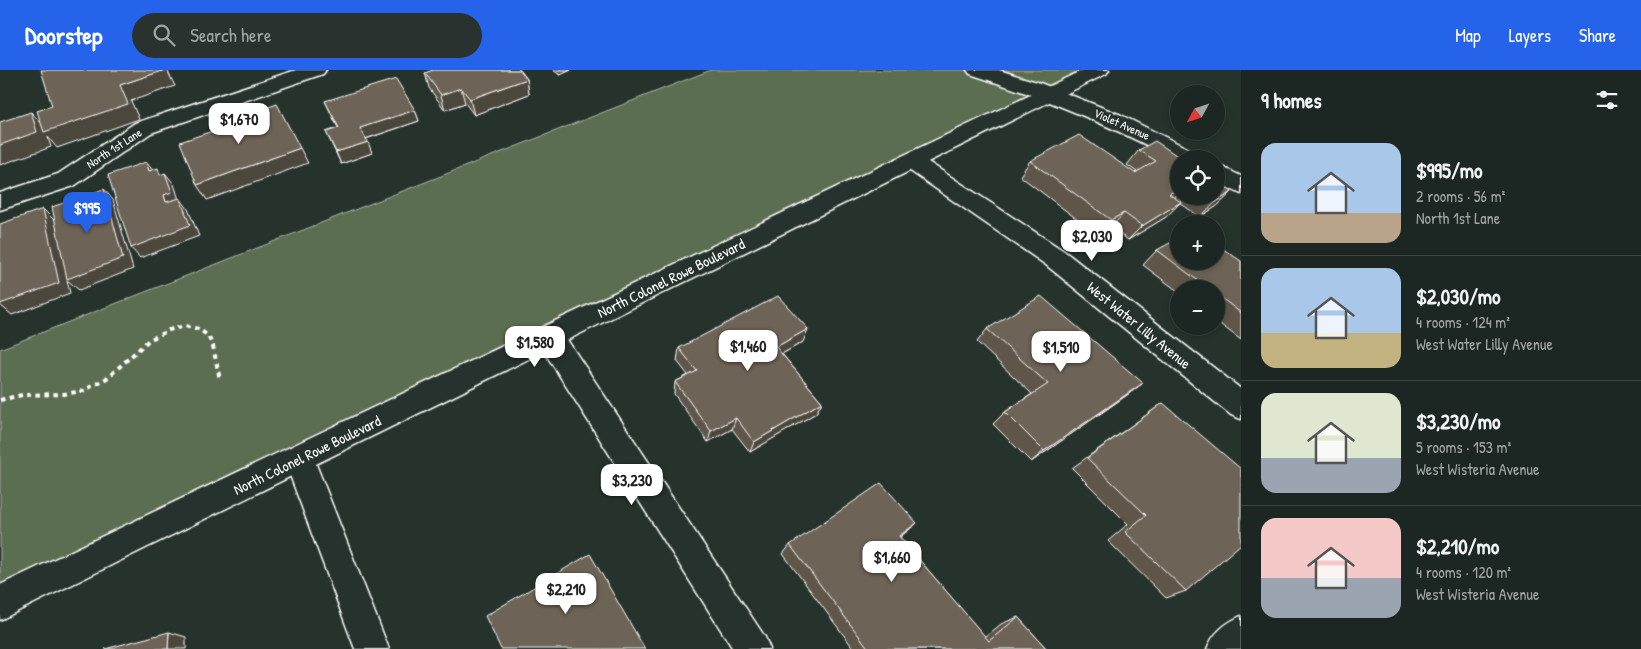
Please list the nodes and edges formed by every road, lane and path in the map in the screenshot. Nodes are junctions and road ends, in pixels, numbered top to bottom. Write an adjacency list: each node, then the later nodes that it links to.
1 (316, 70): 9 (street, North 1st Lane)
2 (977, 70): 4 (street, Violet Avenue)
3 (1099, 70): 4 (street, North Colonel Rowe Boulevard)
4 (1052, 93): 5 (street, Violet Avenue); 6 (street, North Colonel Rowe Boulevard)
5 (1175, 150)
6 (911, 161): 10 (street, North Colonel Rowe Boulevard); 13 (street, West Water Lilly Avenue)
7 (1225, 177): 8 (street)
8 (1241, 186)
9 (0, 202)
10 (550, 337): 14 (street, North Colonel Rowe Boulevard); 18 (street)
11 (220, 380): 12 (path)
12 (0, 400)
13 (1241, 406)
14 (299, 459): 15 (street, North Colonel Rowe Boulevard); 17 (street)
15 (0, 603)
16 (1241, 633): 19 (street)
17 (372, 649)
18 (753, 649)
19 (1224, 649)

